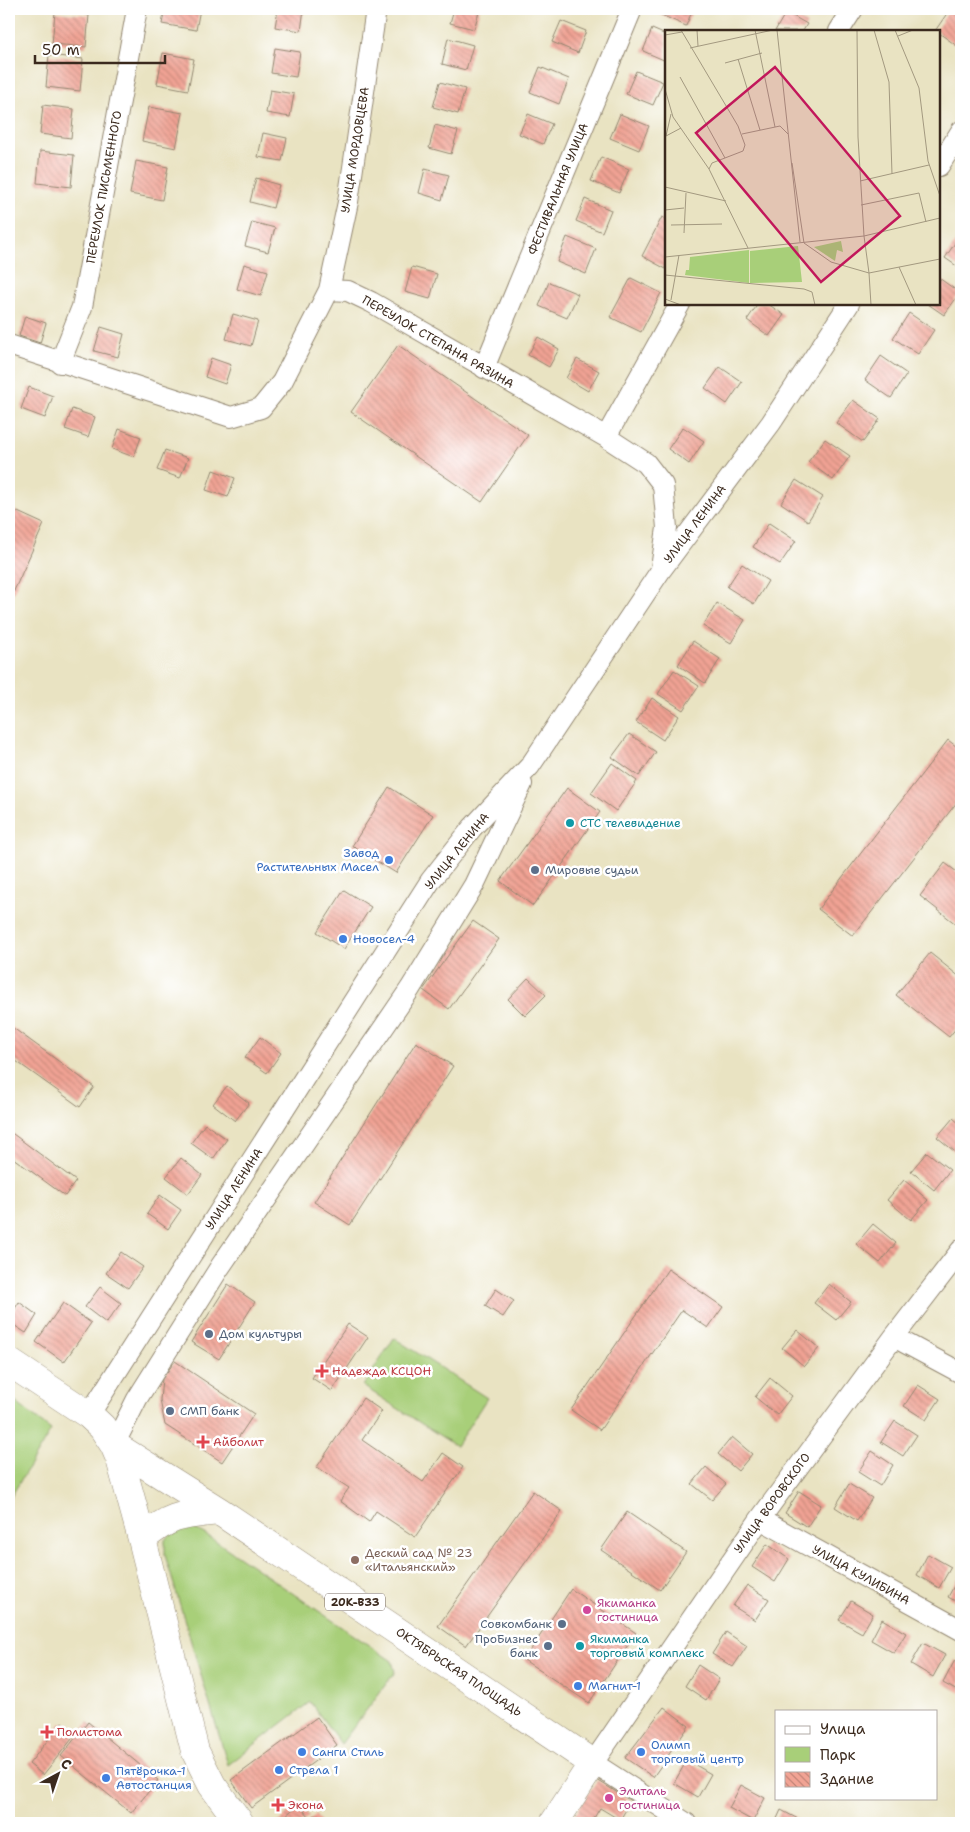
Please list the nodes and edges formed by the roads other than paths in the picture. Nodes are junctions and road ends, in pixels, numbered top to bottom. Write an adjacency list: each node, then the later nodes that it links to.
1 (137, 9): 12 (street, ПЕРЕУЛОК ПИСЬМЕННОГО)
2 (376, 9): 8 (street, УЛИЦА МОРДОВЦЕВА)
3 (632, 9): 13 (street, ФЕСТИВАЛЬНАЯ УЛИЦА)
4 (853, 9): 5 (street)
5 (840, 30)
6 (961, 131): 7 (street)
7 (940, 164)
8 (329, 290): 12 (street); 13 (street, ПЕРЕУЛОК СТЕПАНА РАЗИНА)
9 (679, 305): 14 (street)
10 (848, 305): 15 (street, УЛИЦА ЛЕНИНА)
11 (9, 346): 12 (street)
12 (60, 363)
13 (484, 368): 14 (street, ПЕРЕУЛОК СТЕПАНА РАЗИНА)
14 (606, 438): 15 (street, ПЕРЕУЛОК СТЕПАНА РАЗИНА)
15 (661, 570): 16 (street, УЛИЦА ЛЕНИНА)
16 (530, 766): 21 (street, УЛИЦА ЛЕНИНА); 22 (street)
17 (961, 1250): 18 (street, УЛИЦА ВОРОВСКОГО)
18 (894, 1336): 20 (street); 24 (street, УЛИЦА ВОРОВСКОГО)
19 (9, 1362): 21 (main road, ОКТЯБРЬСКАЯ ПЛОЩАДЬ / 20К-В33)
20 (961, 1373)
21 (89, 1415): 22 (main road, ОКТЯБРЬСКАЯ ПЛОЩАДЬ / 20К-В33)
22 (114, 1445): 23 (main road, ОКТЯБРЬСКАЯ ПЛОЩАДЬ / 20К-В33); 25 (main road, ОКТЯБРЬСКАЯ ПЛОЩАДЬ / 20К-В33)
23 (219, 1511): 25 (main road); 27 (main road, ОКТЯБРЬСКАЯ ПЛОЩАДЬ / 20К-В33)
24 (760, 1519): 26 (street, УЛИЦА КУЛИБИНА); 27 (street, УЛИЦА ВОРОВСКОГО)
25 (142, 1539): 28 (main road, ОКТЯБРЬСКАЯ ПЛОЩАДЬ / 20К-В33)
26 (961, 1630)
27 (593, 1763): 29 (main road); 30 (street)
28 (240, 1823)
29 (554, 1823)
30 (686, 1823)

